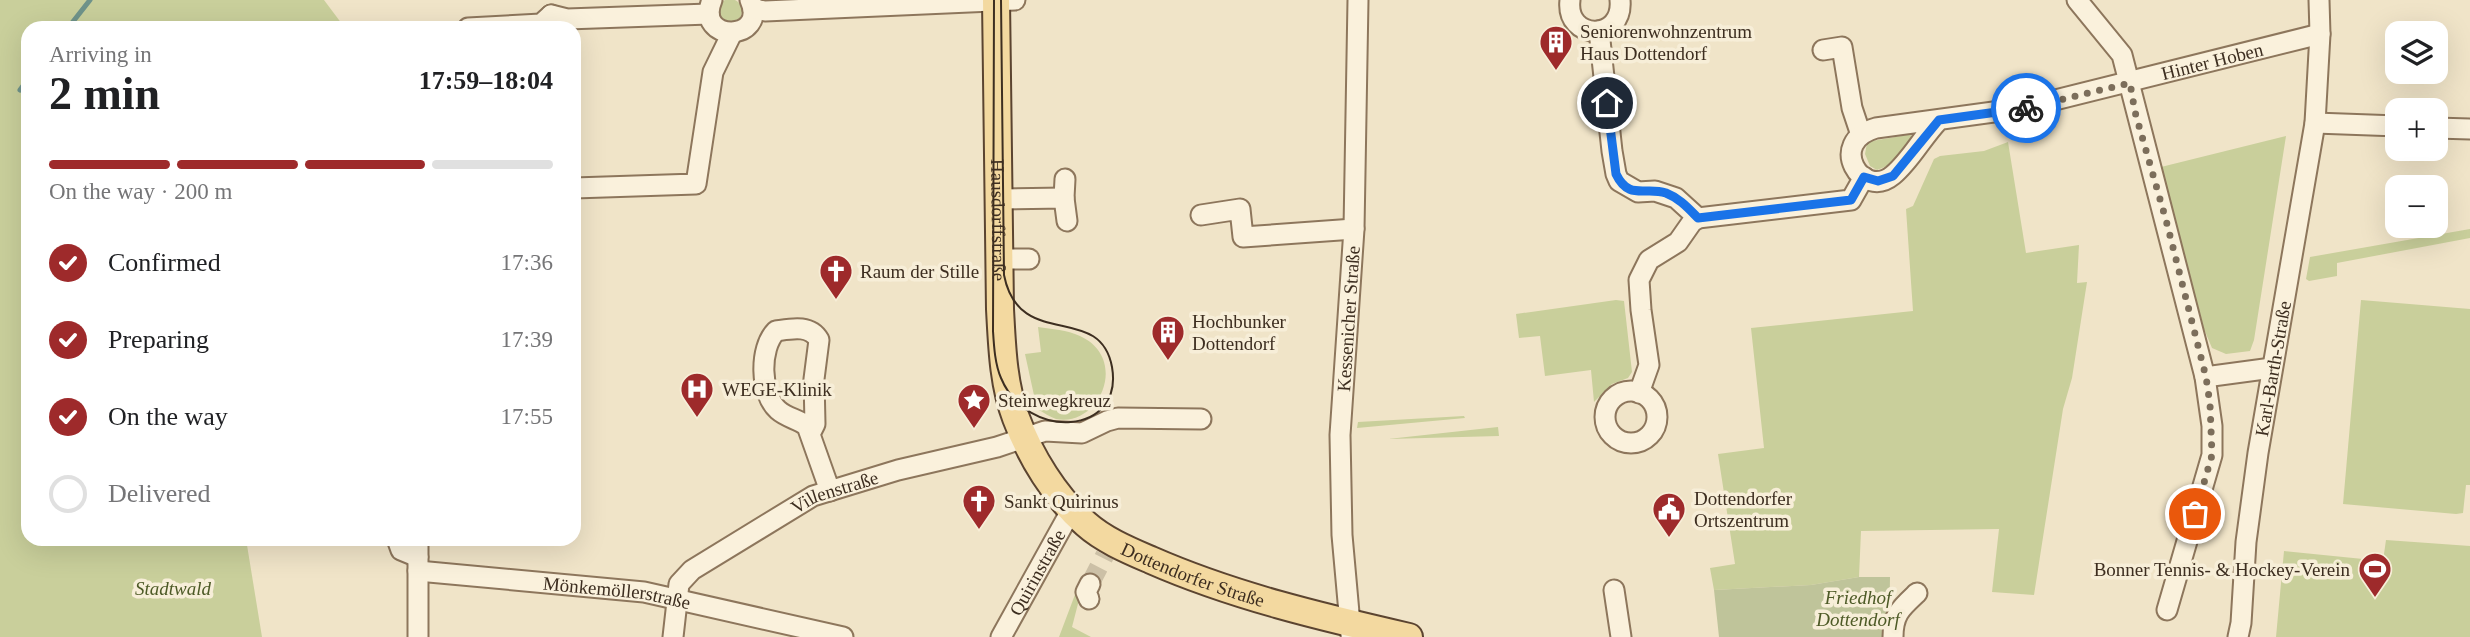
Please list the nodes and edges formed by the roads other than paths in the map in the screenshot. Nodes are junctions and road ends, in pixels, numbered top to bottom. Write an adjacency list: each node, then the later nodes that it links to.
1 (1358, 0): 28 (street, Kessenicher Straße)
2 (1570, 0): 11 (street)
3 (1620, 0): 11 (street)
4 (2077, 0): 15 (street)
5 (2319, 0): 13 (street, Karl-Barth-Straße)
6 (1003, 1): 7 (street); 24 (main road, Hausdorffstraße)
7 (751, 5): 12 (street)
8 (711, 7): 9 (street); 12 (street)
9 (544, 17): 10 (street)
10 (516, 21)
11 (1599, 31): 26 (street)
12 (732, 33): 23 (street)
13 (2320, 34): 15 (street, Hinter Hoben); 17 (street, Karl-Barth-Straße)
14 (1823, 50): 21 (street)
15 (2130, 83): 16 (street, Hinter Hoben); 32 (street)
16 (1939, 120): 21 (street, Hinter Hoben); 22 (street)
17 (2315, 123): 18 (street); 31 (street, Karl-Barth-Straße)
18 (2385, 126)
19 (2448, 128): 20 (street)
20 (2470, 129)
21 (1861, 135): 22 (street)
22 (1864, 177): 26 (street)
23 (581, 188)
24 (999, 199): 27 (street); 29 (main road, Hausdorffstraße)
25 (1201, 215): 28 (street)
26 (1698, 218): 33 (street)
27 (1067, 221)
28 (1354, 229): 46 (street, Kessenicher Straße)
29 (999, 259): 30 (street); 36 (main road, Hausdorffstraße)
30 (1029, 259)
31 (2272, 368): 32 (street); 45 (street, Karl-Barth-Straße)
32 (2206, 377): 44 (street)
33 (1639, 393)
34 (1201, 419): 36 (street, Villenstraße)
35 (810, 434): 35 (street); 37 (street)
36 (1024, 437): 37 (street, Villenstraße); 38 (main road, Dottendorfer Straße)
37 (830, 491): 43 (street, Villenstraße)
38 (1072, 509): 46 (main road, Dottendorfer Straße); 50 (street, Quirinstraße)
39 (400, 546): 40 (street)
40 (418, 556): 43 (street, Mönkemöllerstraße); 47 (street)
41 (1614, 590): 52 (street)
42 (1917, 593): 53 (street)
43 (677, 598): 48 (street); 49 (street, Mönkemöllerstraße)
44 (2167, 610)
45 (2241, 615): 54 (street, Karl-Barth-Straße); 55 (street, Karl-Barth-Straße)
46 (1350, 630): 51 (main road, Dottendorfer Straße)
47 (418, 637)
48 (673, 637)
49 (843, 637)
50 (1001, 637)
51 (1409, 637)
52 (1621, 637)
53 (1893, 637)
54 (2238, 637)
55 (2246, 637)

